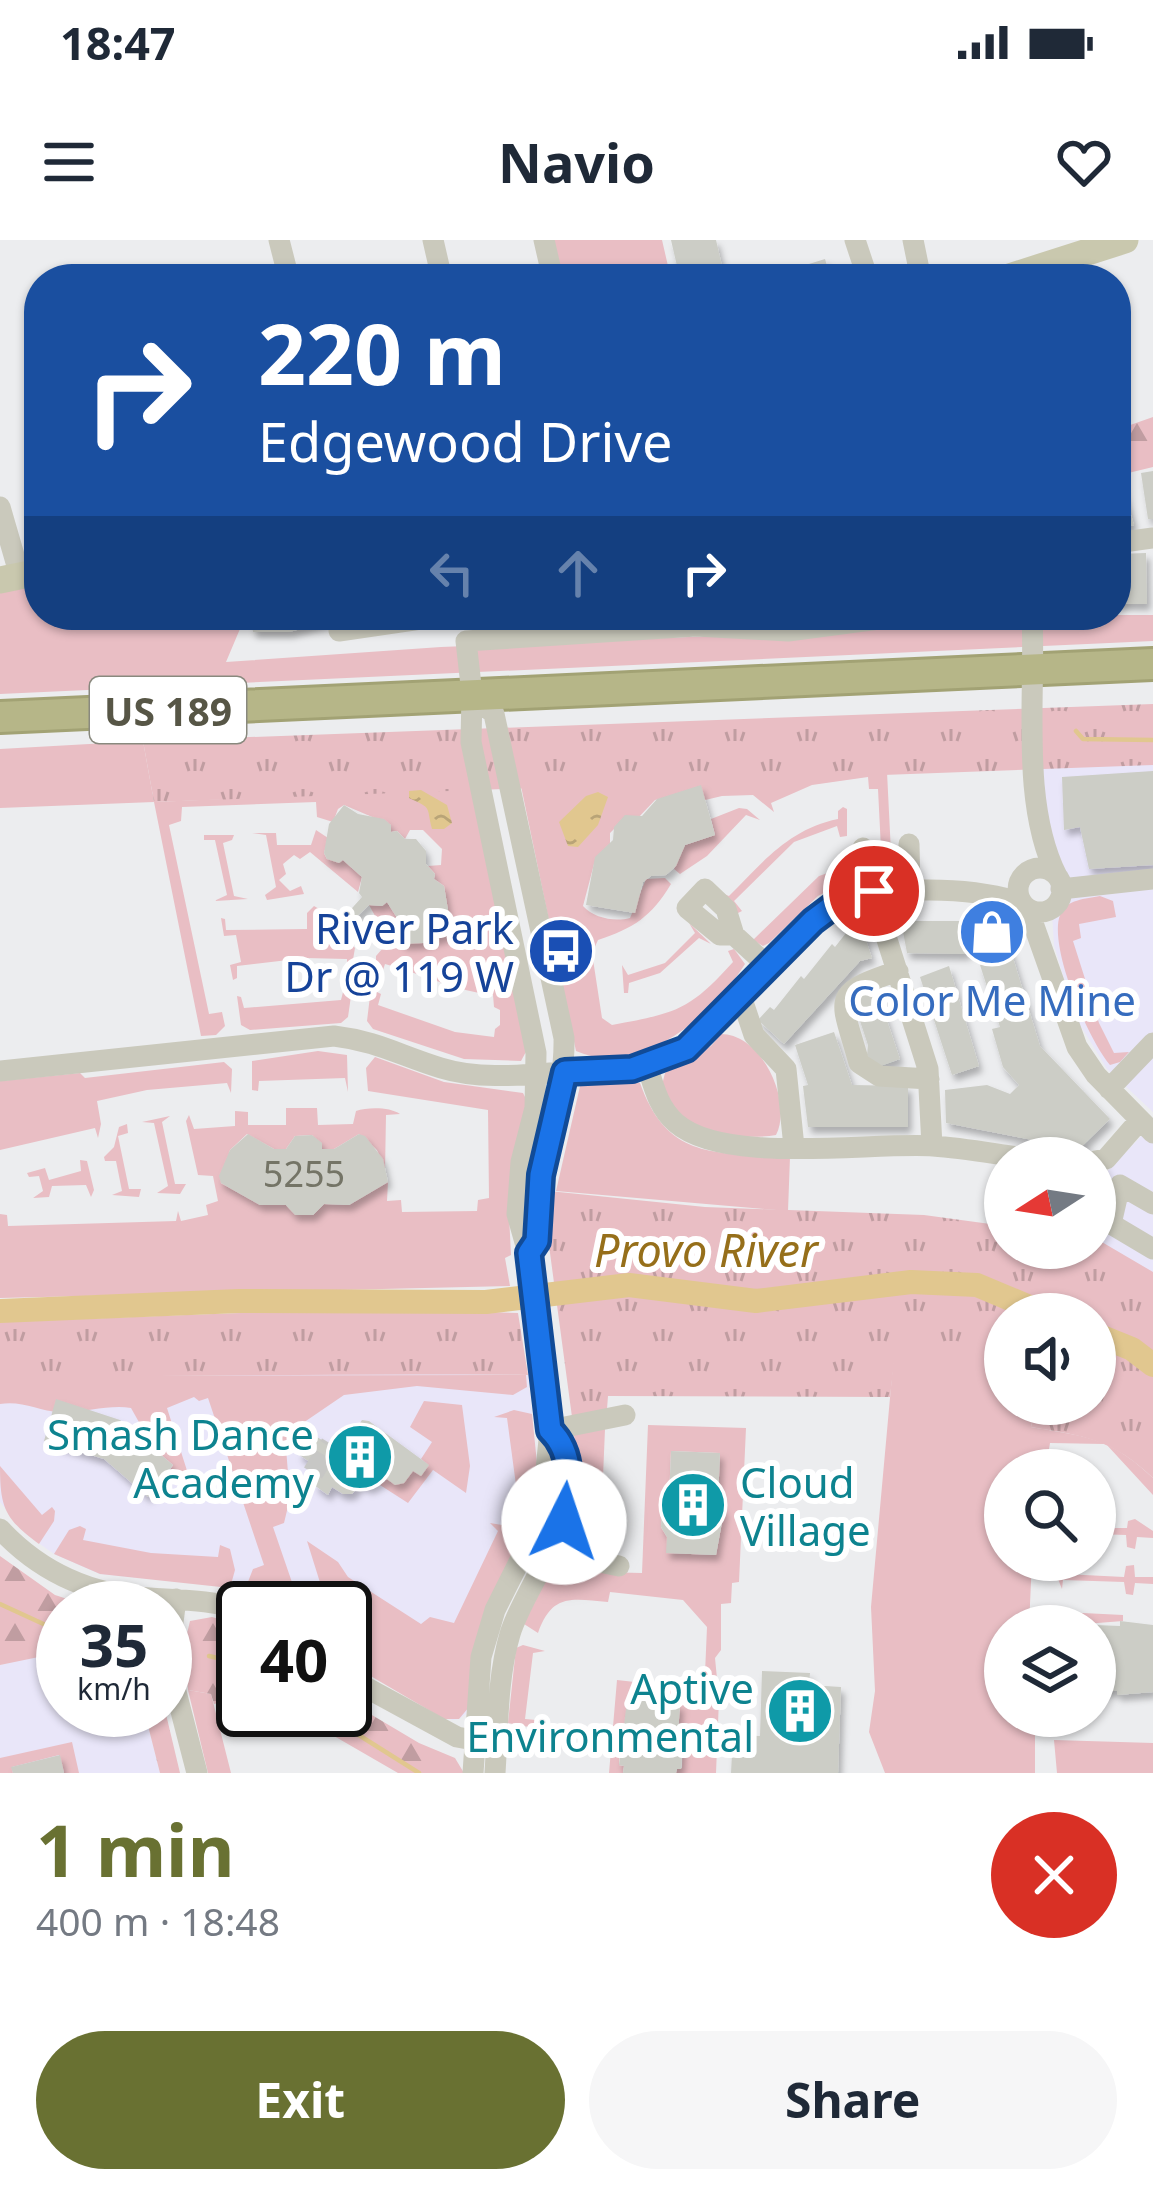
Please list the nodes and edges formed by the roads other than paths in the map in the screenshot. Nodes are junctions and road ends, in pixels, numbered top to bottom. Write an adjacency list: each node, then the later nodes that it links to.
1 (1125, 240): 2 (main road)
2 (1089, 245): 3 (main road)
3 (1041, 264)
4 (0, 507): 5 (street)
5 (14, 566)
6 (346, 630): 10 (street)
7 (464, 630): 11 (street)
8 (635, 630): 11 (street)
9 (1031, 630): 13 (street)
10 (339, 631)
11 (466, 641): 14 (street)
12 (1153, 664): 13 (highway, US 189)
13 (1029, 670): 14 (highway, US 189); 16 (street)
14 (472, 694): 15 (highway, US 189); 36 (street); 36 (street)
15 (0, 716)
16 (1039, 815): 19 (street); 24 (street)
17 (909, 844): 21 (street)
18 (863, 848): 23 (street)
19 (1024, 875): 22 (street); 24 (street); 25 (street)
20 (1153, 879): 24 (street)
21 (910, 890): 22 (street); 23 (street)
22 (968, 890): 25 (street)
23 (874, 891): 27 (street); 29 (street)
24 (1057, 891): 25 (street); 28 (street)
25 (1025, 906): 28 (street)
26 (734, 935): 27 (street)
27 (770, 967): 30 (street)
28 (1049, 968): 38 (street)
29 (898, 971): 37 (street); 37 (street)
30 (741, 996): 31 (street); 32 (street)
31 (713, 1026): 32 (street); 34 (street)
32 (754, 1035): 41 (street)
33 (1153, 1043): 38 (street)
34 (647, 1065): 36 (street); 41 (street)
35 (0, 1070): 36 (street)
36 (550, 1073): 47 (street)
37 (929, 1078): 40 (street)
38 (1109, 1089): 39 (street)
39 (1146, 1126): 42 (street)
40 (932, 1146): 41 (street); 43 (street)
41 (794, 1147)
42 (1116, 1151)
43 (984, 1153)
44 (1153, 1204): 45 (street)
45 (1153, 1249)
46 (625, 1415): 47 (street)
47 (550, 1430): 49 (street); 54 (street)
48 (0, 1529): 51 (street)
49 (550, 1552): 50 (street); 54 (street)
50 (619, 1566)
51 (73, 1581)
52 (372, 1692): 54 (street)
53 (187, 1737): 55 (street)
54 (486, 1743): 56 (street); 57 (street)
55 (196, 1773)
56 (473, 1773)
57 (496, 1773)

